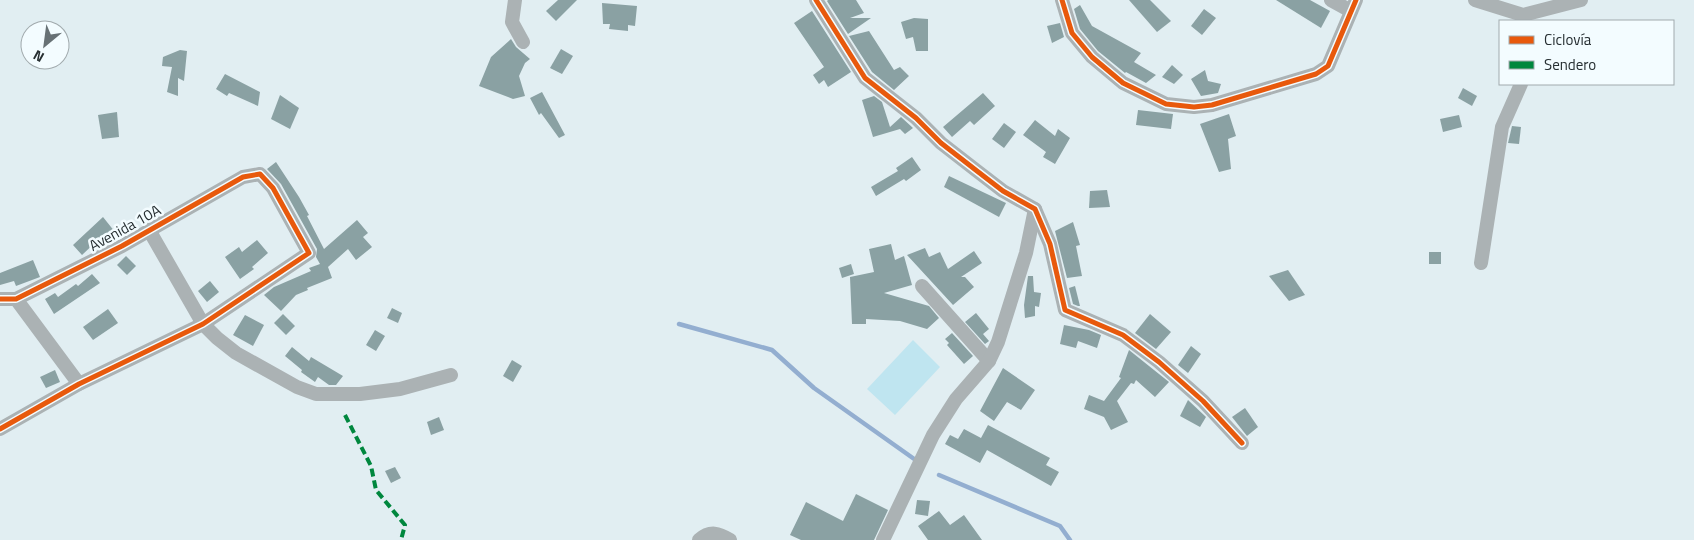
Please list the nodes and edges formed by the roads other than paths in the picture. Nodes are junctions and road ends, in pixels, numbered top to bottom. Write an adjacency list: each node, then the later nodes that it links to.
1 (515, 0): 9 (street)
2 (816, 0): 11 (street)
3 (1062, 0): 7 (street)
4 (1332, 0): 7 (street)
5 (1475, 0): 8 (street)
6 (1580, 0): 8 (street)
7 (1354, 5)
8 (1524, 18)
9 (524, 42)
10 (1521, 85): 13 (street)
11 (1035, 209): 18 (street); 22 (street)
12 (149, 230): 16 (street, Avenida 10A); 17 (street); 17 (street, Avenida 10A)
13 (1481, 263)
14 (922, 286): 18 (street)
15 (0, 299): 16 (street)
16 (16, 300): 20 (street)
17 (204, 324): 19 (street); 20 (street)
18 (988, 361): 25 (street)
19 (451, 376)
20 (80, 384): 21 (street)
21 (0, 429)
22 (1242, 443)
23 (699, 540): 24 (street)
24 (730, 540)
25 (884, 540)

